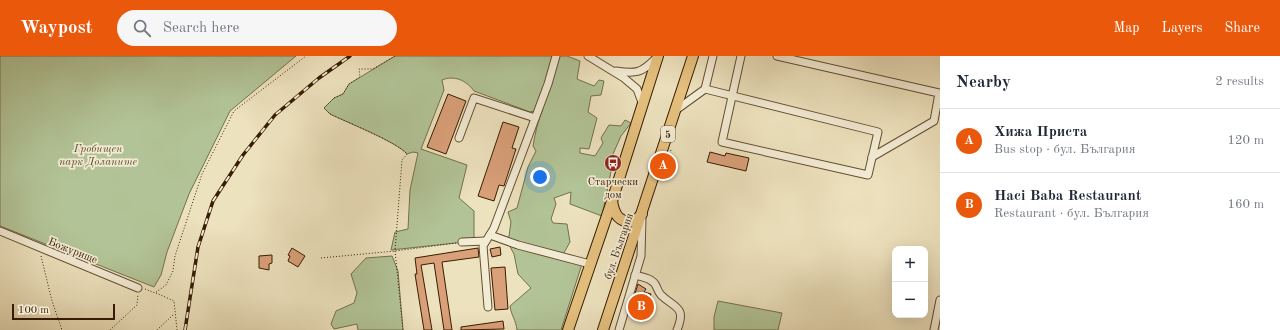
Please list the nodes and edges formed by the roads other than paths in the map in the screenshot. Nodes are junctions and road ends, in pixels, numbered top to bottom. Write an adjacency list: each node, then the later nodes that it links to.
1 (556, 56): 13 (street)
2 (588, 56): 8 (street)
3 (658, 56): 8 (street); 11 (highway, бул. България)
4 (693, 56): 12 (highway, бул. България / 5)
5 (713, 56): 9 (street)
6 (741, 56): 10 (street)
7 (777, 56): 15 (street)
8 (614, 70): 11 (street)
9 (705, 89): 10 (street); 12 (street)
10 (732, 96): 15 (street); 15 (street)
11 (643, 105): 16 (highway, бул. България)
12 (676, 110): 17 (highway, бул. България / 5)
13 (535, 118): 14 (street); 19 (street)
14 (459, 138)
15 (872, 156)
16 (612, 201): 17 (highway); 22 (highway, бул. България)
17 (643, 212): 23 (street); 28 (highway, бул. България / 5)
18 (0, 231): 24 (street, Божурище)
19 (490, 235): 20 (street); 22 (street)
20 (485, 241): 21 (street); 26 (street)
21 (462, 242)
22 (590, 264): 27 (highway, бул. България)
23 (635, 274): 29 (street); 30 (street)
24 (138, 288)
25 (940, 300): 31 (street)
26 (488, 307)
27 (568, 330)
28 (603, 330)
29 (618, 330)
30 (677, 330)
31 (934, 330)

